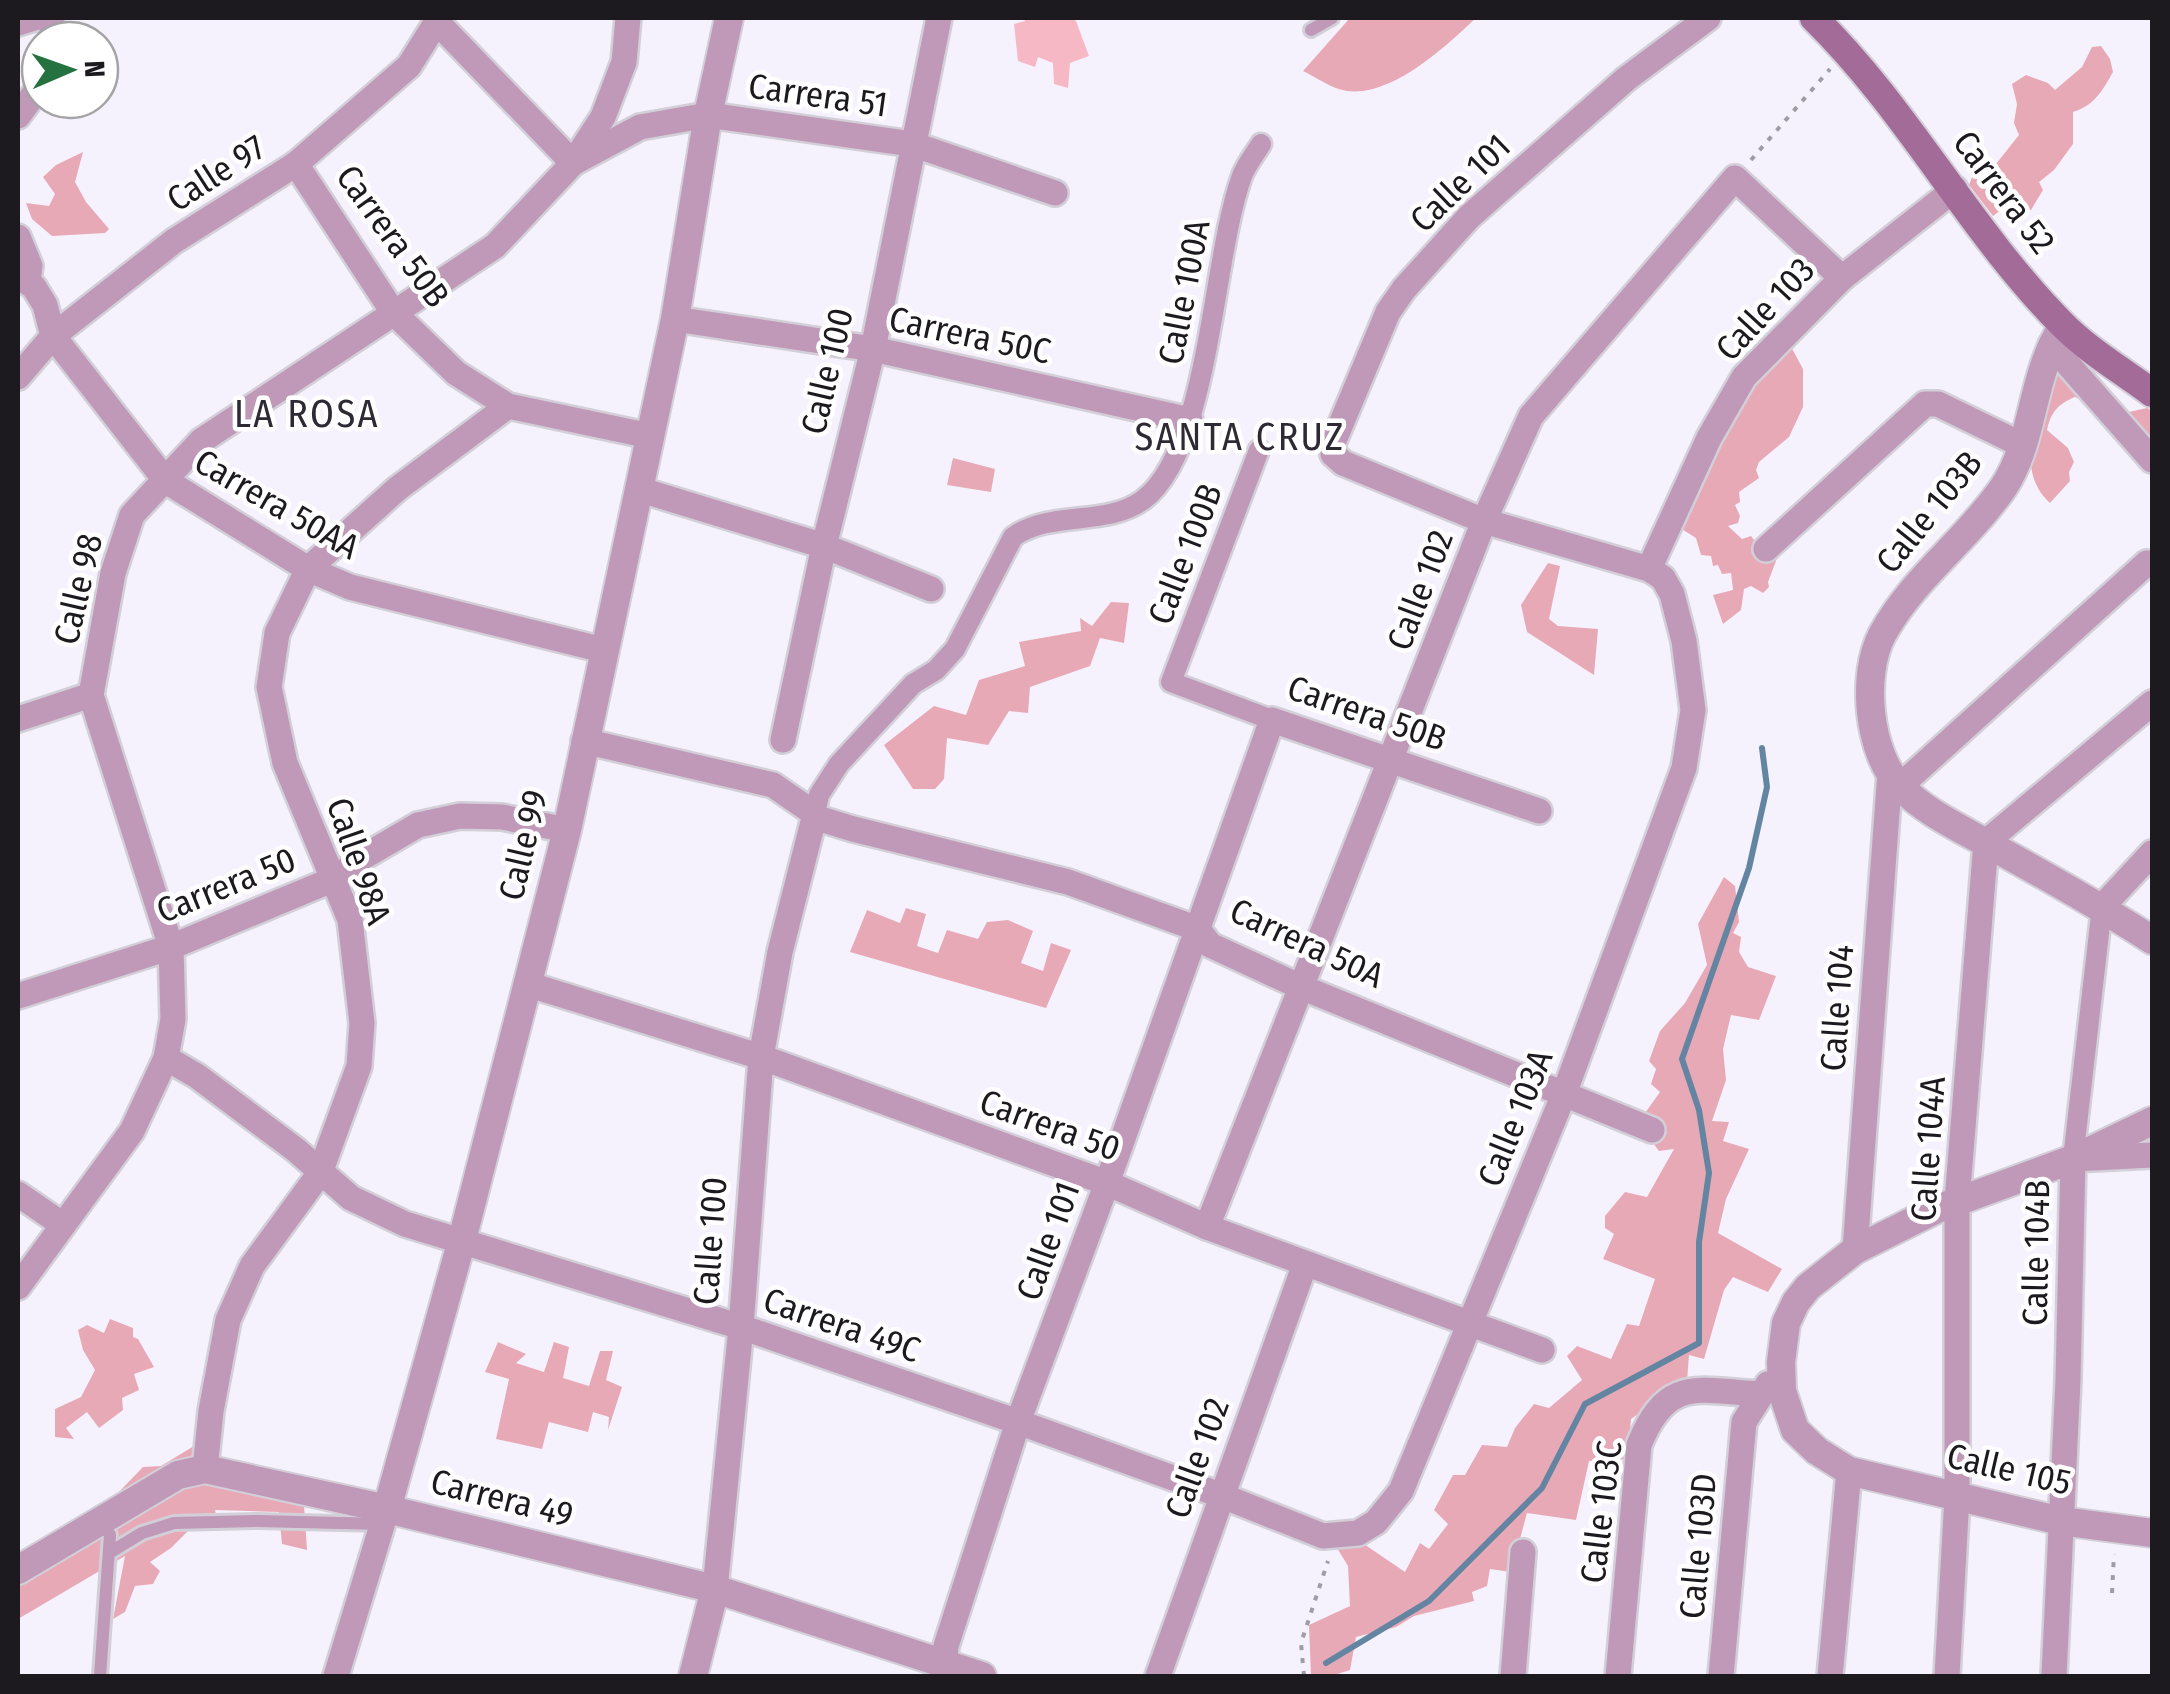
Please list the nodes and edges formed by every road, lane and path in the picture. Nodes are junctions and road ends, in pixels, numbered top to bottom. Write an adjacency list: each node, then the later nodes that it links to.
1 (628, 18): 13 (street, Calle 98)
2 (729, 18): 10 (street, Calle 99)
3 (940, 18): 11 (street, Calle 100)
4 (1332, 18): 8 (lane)
5 (1708, 18): 36 (street, Calle 101)
6 (1814, 18): 16 (main road, Carrera 52)
7 (438, 20): 13 (street); 14 (street, Calle 97)
8 (1311, 30)
9 (1836, 62): 15 (path)
10 (708, 115): 11 (street, Carrera 51); 13 (street, Carrera 51); 22 (street, Calle 99)
11 (912, 144): 17 (street, Carrera 51); 25 (street, Calle 100)
12 (1262, 144): 29 (street, Calle 100A)
13 (573, 163): 21 (street, Calle 98)
14 (296, 164): 21 (street, Carrera 50B); 23 (street, Calle 97)
15 (1735, 178): 20 (street); 36 (street, Calle 102)
16 (1954, 189): 20 (street, Calle 103); 24 (main road, Carrera 52)
17 (1055, 192)
18 (18, 238): 19 (street, Carrera 50AA)
19 (23, 278): 23 (street, Carrera 50AA)
20 (1842, 278): 41 (street, Calle 103)
21 (393, 312): 28 (street, Carrera 50B); 34 (street, Calle 98)
22 (675, 319): 25 (street, Carrera 50C); 30 (street, Calle 99)
23 (53, 336): 26 (street, Calle 97); 34 (street, Carrera 50AA)
24 (2057, 336): 27 (main road, Carrera 52); 31 (street, Calle 103B); 33 (street)
25 (872, 349): 29 (street, Carrera 50C); 37 (street, Calle 100)
26 (18, 377)
27 (2152, 394)
28 (508, 406): 30 (street, Carrera 50B); 40 (street, Calle 98A)
29 (1190, 420): 32 (path); 54 (street, Calle 100A)
30 (650, 436): 35 (street, Calle 99)
31 (2022, 444): 38 (street); 52 (street, Calle 103B)
32 (1259, 450): 44 (street, Calle 100B)
33 (2152, 460)
34 (166, 481): 40 (street, Carrera 50AA); 45 (street, Calle 98)
35 (641, 490): 37 (street); 43 (street, Calle 99)
36 (1484, 522): 41 (street); 51 (street, Calle 102)
37 (824, 546): 42 (street); 49 (street, Calle 100)
38 (1766, 549)
39 (2146, 563): 52 (street)
40 (308, 569): 43 (street, Carrera 50AA); 58 (street, Calle 98A)
41 (1649, 569): 68 (street, Calle 103A)
42 (931, 589)
43 (604, 650): 50 (street, Calle 99)
44 (1171, 682): 48 (street, Carrera 50B)
45 (91, 696): 47 (street); 62 (street, Calle 98)
46 (2152, 703): 56 (street)
47 (18, 719)
48 (1272, 720): 51 (street, Carrera 50B); 60 (street, Calle 101)
49 (783, 740)
50 (584, 741): 54 (street); 55 (street, Calle 99)
51 (1392, 762): 53 (street, Carrera 50B); 64 (street, Calle 102)
52 (1889, 768): 56 (street); 80 (street, Calle 104)
53 (1539, 811)
54 (815, 815): 60 (street, Carrera 50A); 67 (street, Calle 100)
55 (568, 830): 58 (street, Carrera 50); 63 (street, Calle 99)
56 (1986, 842): 59 (street); 76 (street, Calle 104A)
57 (2152, 853): 59 (street)
58 (334, 879): 62 (street, Carrera 50); 73 (street, Calle 98A)
59 (2102, 907): 61 (street); 72 (street, Calle 104B)
60 (1198, 929): 64 (street, Carrera 50A); 74 (street, Calle 101)
61 (2152, 940)
62 (171, 947): 65 (street, Carrera 50); 66 (street, Calle 98)
63 (527, 984): 67 (street, Carrera 50); 79 (street, Calle 99)
64 (1301, 987): 68 (street, Carrera 50A); 78 (street, Calle 102)
65 (18, 996)
66 (166, 1058): 73 (street, Carrera 49C); 77 (street, Calle 98)
67 (761, 1058): 74 (street, Carrera 50); 84 (street, Calle 100)
68 (1564, 1094): 70 (street, Carrera 50A); 83 (street, Calle 103A)
69 (2152, 1121): 72 (street)
70 (1652, 1130)
71 (2152, 1154): 72 (street)
72 (2073, 1159): 76 (street); 95 (street, Calle 104B)
73 (320, 1173): 79 (street, Carrera 49C); 89 (street, Calle 98A)
74 (1107, 1183): 78 (street, Carrera 50); 88 (street, Calle 101)
75 (18, 1194): 77 (street)
76 (1957, 1201): 80 (street); 92 (street, Calle 104A)
77 (63, 1225): 82 (street, Calle 98)
78 (1207, 1227): 81 (street, Carrera 50)
79 (462, 1240): 84 (street, Carrera 49C); 93 (street, Calle 99)
80 (1854, 1250): 86 (street)
81 (1304, 1264): 83 (street, Carrera 50); 91 (street, Calle 102)
82 (18, 1287)
83 (1468, 1324): 85 (street, Carrera 50); 98 (street, Calle 103A)
84 (741, 1327): 88 (street, Carrera 49C); 102 (street, Calle 100)
85 (1542, 1350)
86 (1782, 1362): 87 (street); 90 (street)
87 (1762, 1394): 112 (street, Calle 103C); 113 (street, Calle 103D)
88 (1018, 1422): 91 (street, Carrera 49C); 104 (street, Calle 101)
89 (205, 1468): 93 (street, Carrera 49); 94 (street)
90 (1849, 1471): 92 (street, Calle 105); 114 (street)
91 (1220, 1495): 98 (street, Carrera 49C); 109 (street, Calle 102)
92 (1957, 1496): 95 (street, Calle 105); 115 (street, Calle 104A)
93 (385, 1516): 100 (lane); 102 (street, Carrera 49); 106 (street, Calle 99)
94 (100, 1519): 100 (lane); 101 (street)
95 (2062, 1521): 96 (street, Calle 105); 116 (street, Calle 104B)
96 (2115, 1530): 97 (street, Calle 105); 103 (path)
97 (2152, 1533)
98 (1338, 1535): 110 (path)
99 (1523, 1552): 111 (street)
100 (109, 1553): 105 (lane)
101 (18, 1570)
102 (715, 1589): 104 (street, Carrera 49); 107 (street, Calle 100)
103 (2112, 1593)
104 (944, 1671): 108 (street, Carrera 49)
105 (100, 1676)
106 (336, 1676)
107 (693, 1676)
108 (982, 1676)
109 (1158, 1676)
110 (1304, 1676)
111 (1513, 1676)
112 (1618, 1676)
113 (1721, 1676)
114 (1830, 1676)
115 (1948, 1676)
116 (2054, 1676)

